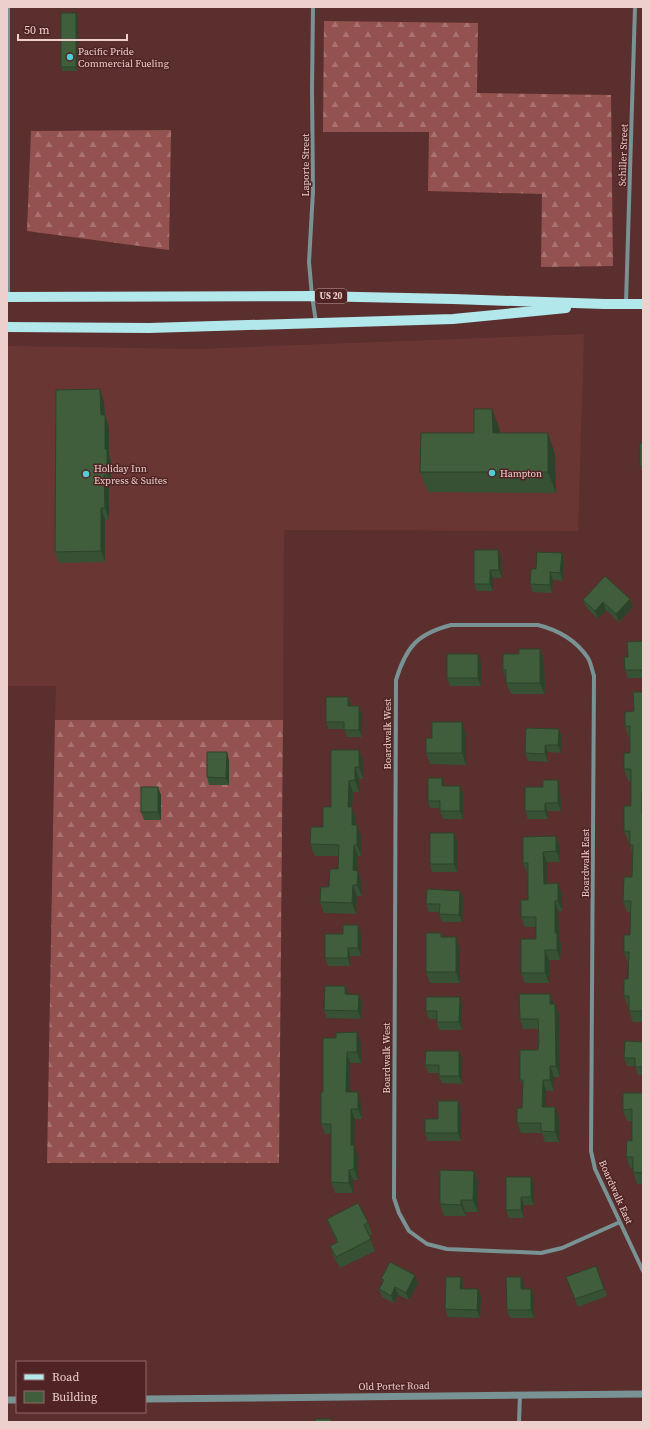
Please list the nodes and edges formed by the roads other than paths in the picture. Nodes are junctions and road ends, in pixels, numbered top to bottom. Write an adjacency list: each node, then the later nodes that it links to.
1 (8, 7): 5 (street)
2 (313, 7): 4 (street, Laporte Street)
3 (635, 7): 7 (street, Schiller Street)
4 (312, 296): 5 (main road, US 20); 6 (main road, US 20); 9 (street, Laporte Street)
5 (7, 297)
6 (604, 304): 7 (main road, US 20); 9 (main road, US 20)
7 (626, 304): 8 (main road, US 20)
8 (643, 304)
9 (316, 323): 10 (main road, US 20)
10 (7, 327)
11 (401, 662): 12 (street, Boardwalk East); 12 (street, Boardwalk West)
12 (620, 1222): 13 (street, Boardwalk East)
13 (643, 1271)
14 (520, 1394): 15 (street, Old Porter Road); 16 (street, Old Porter Road); 17 (street)
15 (643, 1394)
16 (146, 1399)
17 (519, 1422)

